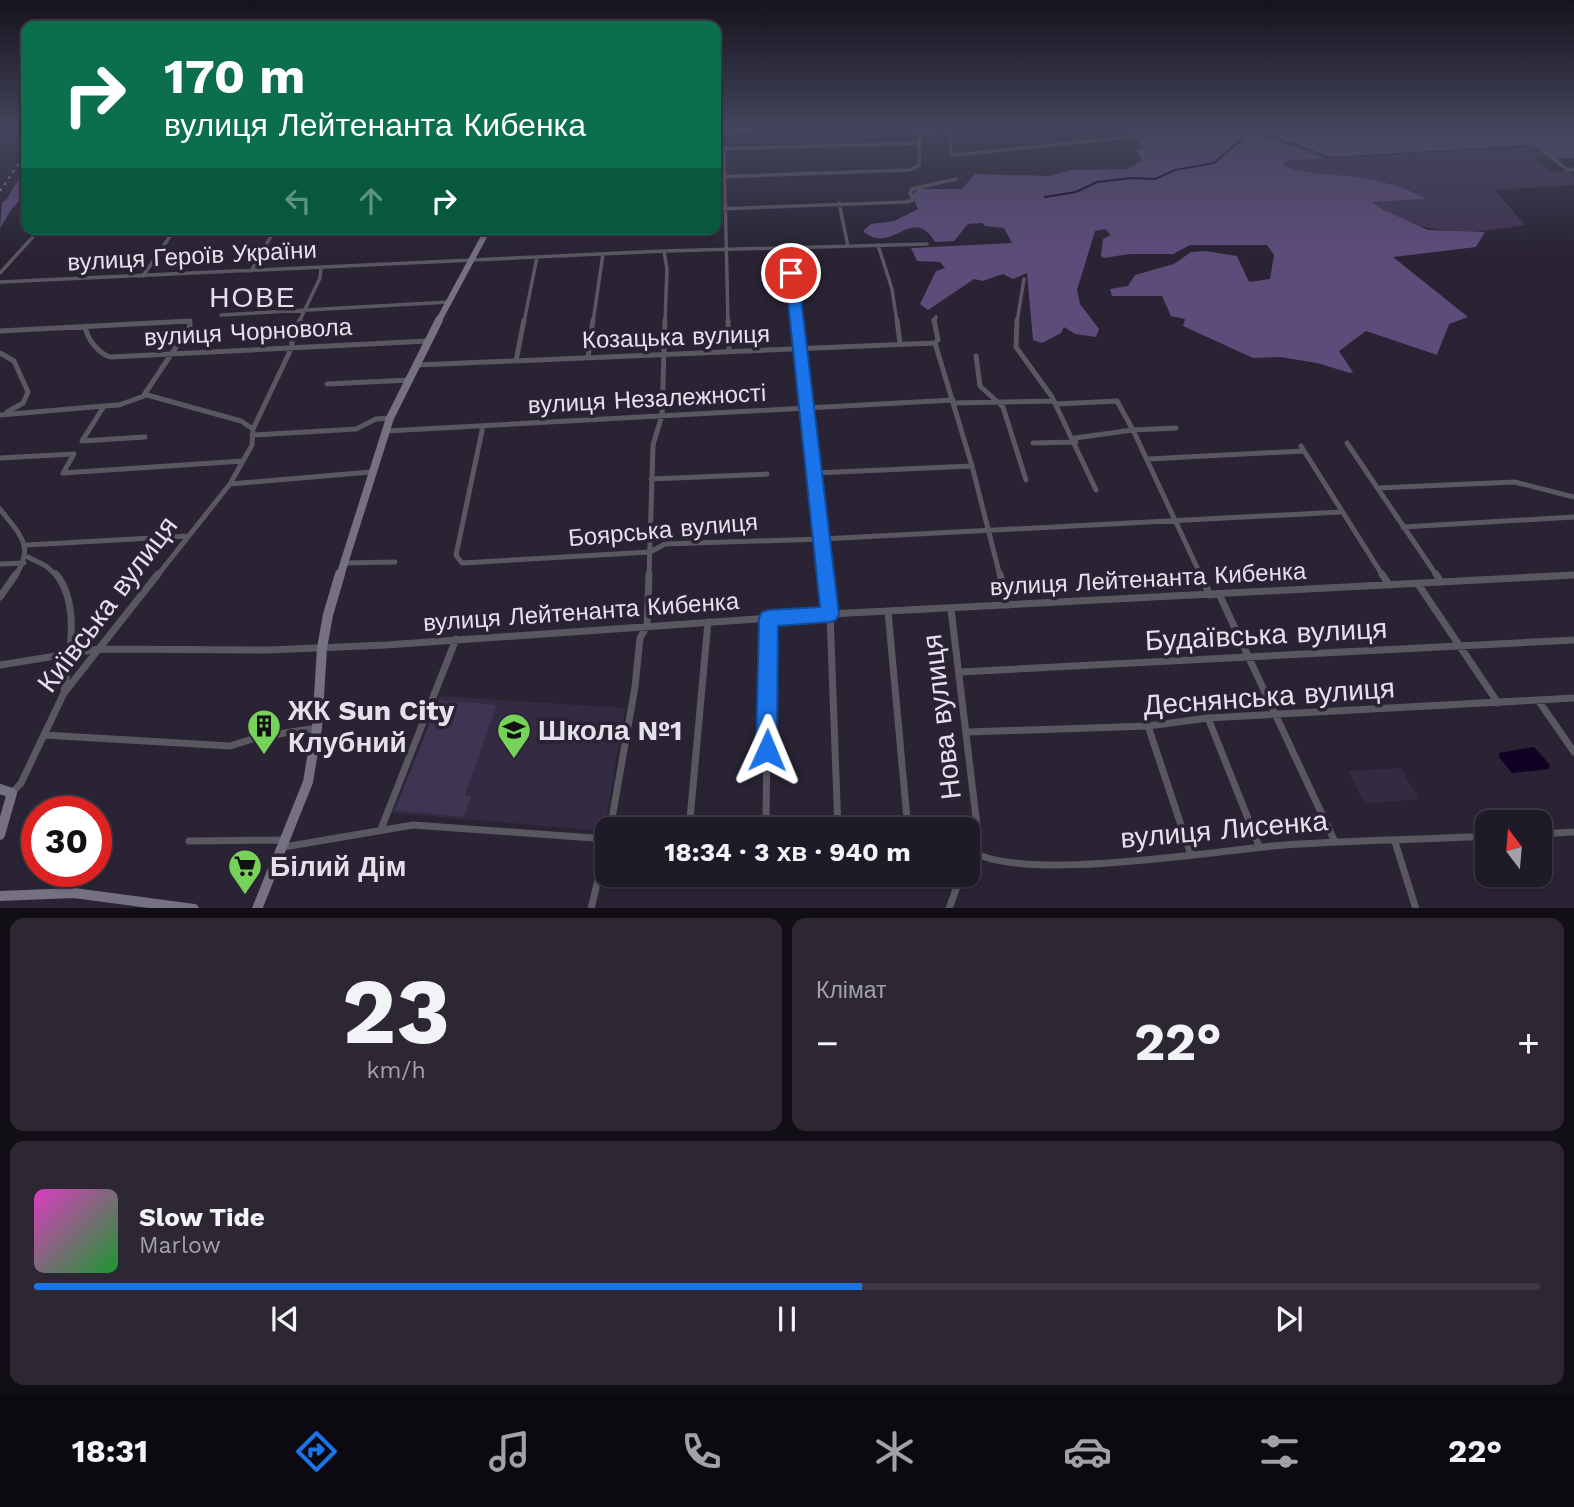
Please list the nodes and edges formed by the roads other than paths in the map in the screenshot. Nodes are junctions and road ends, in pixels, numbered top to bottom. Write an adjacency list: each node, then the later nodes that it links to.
1 (724, 170): 3 (street)
2 (905, 170): 3 (street)
3 (724, 177): 7 (street)
4 (956, 179): 5 (street)
5 (839, 203): 7 (street); 14 (street)
6 (721, 208): 7 (street)
7 (726, 208): 16 (street)
8 (35, 235): 23 (street)
9 (171, 235): 24 (street)
10 (272, 235): 22 (street)
11 (485, 235): 20 (street)
12 (927, 244): 13 (street, вулиця Героїв України)
13 (878, 245): 14 (street, вулиця Героїв України); 35 (street)
14 (848, 246): 15 (street, вулиця Героїв України)
15 (788, 248): 16 (street, вулиця Героїв України); 37 (street)
16 (727, 249): 17 (street, вулиця Героїв України); 38 (street)
17 (664, 251): 18 (street, вулиця Героїв України); 41 (street)
18 (603, 254): 19 (street, вулиця Героїв України); 43 (street)
19 (537, 257): 20 (street, вулиця Героїв України); 44 (street)
20 (470, 260): 21 (street, вулиця Героїв України); 27 (street)
21 (321, 268): 22 (street, вулиця Героїв України); 28 (street)
22 (251, 271): 24 (street, вулиця Героїв України)
23 (0, 273)
24 (143, 276): 26 (street, вулиця Героїв України)
25 (1024, 279): 51 (street)
26 (0, 282)
27 (449, 302): 28 (street); 33 (street)
28 (305, 311): 29 (street); 36 (street)
29 (221, 315)
30 (936, 317): 34 (street)
31 (85, 326): 32 (street); 40 (street, вулиця Чорновола); 40 (street)
32 (0, 331)
33 (430, 341): 36 (street, вулиця Чорновола); 45 (street)
34 (935, 343): 35 (street, Козацька вулиця); 50 (street)
35 (900, 344): 37 (street, Козацька вулиця)
36 (292, 347): 40 (street, вулиця Чорновола); 61 (street, Київська вулиця)
37 (800, 349): 38 (street, Козацька вулиця); 53 (street)
38 (729, 352): 41 (street, Козацька вулиця)
39 (0, 353): 54 (street)
40 (172, 354): 48 (street)
41 (662, 355): 43 (street, Козацька вулиця); 55 (street)
42 (976, 356): 49 (street)
43 (588, 358): 44 (street, Козацька вулиця)
44 (516, 361): 45 (street, Козацька вулиця)
45 (418, 365): 46 (street)
46 (410, 380): 47 (street); 56 (street)
47 (327, 384)
48 (144, 395): 52 (street); 61 (street)
49 (998, 401): 50 (street); 51 (street); 76 (street)
50 (953, 402): 53 (street, вулиця Незалежності); 71 (street)
51 (1054, 402): 59 (street); 63 (street)
52 (104, 406): 54 (street); 64 (street)
53 (808, 408): 55 (street, вулиця Незалежності); 73 (street)
54 (1, 415)
55 (662, 415): 57 (street, вулиця Незалежності); 75 (street)
56 (390, 418): 60 (street); 61 (street)
57 (483, 426): 60 (street, вулиця Незалежності); 90 (street, Боярська вулиця)
58 (1176, 428): 59 (street)
59 (1133, 430): 63 (street); 69 (street)
60 (386, 431): 72 (street)
61 (253, 432): 70 (street, Київська вулиця)
62 (145, 437): 64 (street)
63 (1075, 440): 65 (street); 79 (street)
64 (82, 441): 67 (street)
65 (1033, 443)
66 (1347, 443): 78 (street)
67 (74, 454): 68 (street); 70 (street)
68 (0, 458)
69 (1147, 459): 82 (street); 84 (street)
70 (243, 461): 77 (street, Київська вулиця)
71 (972, 466): 73 (street); 86 (street)
72 (372, 472): 77 (street); 93 (street)
73 (815, 473): 88 (street)
74 (767, 474): 75 (street)
75 (651, 479): 90 (street)
76 (1026, 480)
77 (230, 484): 87 (street, Київська вулиця)
78 (1377, 488): 80 (street); 85 (street)
79 (1096, 490)
80 (1574, 497)
81 (0, 509): 89 (street)
82 (1341, 512): 84 (street, Боярська вулиця); 99 (street)
83 (1574, 517): 85 (street)
84 (1178, 522): 86 (street, Боярська вулиця); 102 (street)
85 (1403, 527): 96 (street)
86 (989, 531): 88 (street, Боярська вулиця); 104 (street)
87 (188, 536): 89 (street); 115 (street, Київська вулиця)
88 (822, 539): 90 (street, Боярська вулиця); 107 (street)
89 (27, 545): 91 (street)
90 (650, 552): 110 (street)
91 (26, 560): 94 (street); 100 (street); 116 (street)
92 (395, 562): 93 (street)
93 (343, 563): 114 (street)
94 (0, 564)
95 (1571, 575): 96 (street); 98 (street)
96 (1441, 582): 97 (street, вулиця Лейтенанта Кибенка)
97 (1418, 584): 99 (street, вулиця Лейтенанта Кибенка); 113 (street)
98 (1574, 584)
99 (1389, 585): 101 (street, вулиця Лейтенанта Кибенка)
100 (4, 587): 103 (street)
101 (1219, 594): 102 (street, вулиця Лейтенанта Кибенка); 117 (street)
102 (1210, 595): 104 (street, вулиця Лейтенанта Кибенка)
103 (0, 597)
104 (1008, 605): 105 (street, вулиця Лейтенанта Кибенка)
105 (951, 609): 106 (street, вулиця Лейтенанта Кибенка); 119 (street, Нова вулиця)
106 (888, 611): 107 (street, вулиця Лейтенанта Кибенка); 136 (street)
107 (830, 614): 108 (street, вулиця Лейтенанта Кибенка); 135 (street)
108 (768, 618): 109 (street, вулиця Лейтенанта Кибенка); 134 (street)
109 (708, 622): 110 (street, вулиця Лейтенанта Кибенка); 133 (street)
110 (647, 626): 111 (street, вулиця Лейтенанта Кибенка); 132 (street)
111 (456, 639): 114 (street, вулиця Лейтенанта Кибенка); 138 (street)
112 (1574, 640): 113 (street, Будаївська вулиця)
113 (1460, 645): 117 (street, Будаївська вулиця); 123 (street)
114 (322, 648): 115 (street, вулиця Лейтенанта Кибенка); 127 (street)
115 (99, 649): 116 (street, вулиця Лейтенанта Кибенка); 120 (street, Київська вулиця)
116 (70, 655): 118 (street, вулиця Лейтенанта Кибенка); 120 (street)
117 (1250, 656): 119 (street, Будаївська вулиця); 124 (street)
118 (0, 665)
119 (960, 673): 128 (street, Нова вулиця)
120 (64, 693): 129 (street, Київська вулиця)
121 (1574, 698): 122 (street, Деснянська вулиця)
122 (1538, 700): 123 (street, Деснянська вулиця); 130 (street)
123 (1499, 703): 124 (street, Деснянська вулиця)
124 (1278, 715): 125 (street, Деснянська вулиця); 145 (street)
125 (1208, 718): 126 (street, Деснянська вулиця); 148 (street)
126 (1148, 726): 128 (street, Деснянська вулиця); 149 (street)
127 (317, 728): 129 (street); 147 (street)
128 (968, 732): 137 (street, Нова вулиця)
129 (44, 735): 131 (street, Київська вулиця)
130 (1574, 752)
131 (6, 791): 141 (street, Київська вулиця)
132 (612, 817)
133 (690, 817)
134 (766, 817)
135 (838, 817)
136 (907, 817)
137 (976, 817)
138 (382, 829): 143 (street); 147 (street)
139 (1574, 832): 140 (street)
140 (1552, 833)
141 (0, 835)
142 (1475, 837): 146 (street, вулиця Лисенка)
143 (595, 840)
144 (189, 841): 147 (street)
145 (1335, 842): 146 (street, вулиця Лисенка); 148 (street, вулиця Лисенка)
146 (1395, 842): 159 (street)
147 (285, 843): 156 (street)
148 (1259, 846): 149 (street, вулиця Лисенка)
149 (1189, 852): 150 (street, вулиця Лисенка)
150 (980, 857)
151 (596, 887): 157 (street)
152 (957, 887): 158 (street)
153 (0, 896): 154 (street)
154 (120, 903): 155 (street)
155 (194, 908)
156 (257, 908)
157 (591, 908)
158 (949, 908)
159 (1416, 908)

